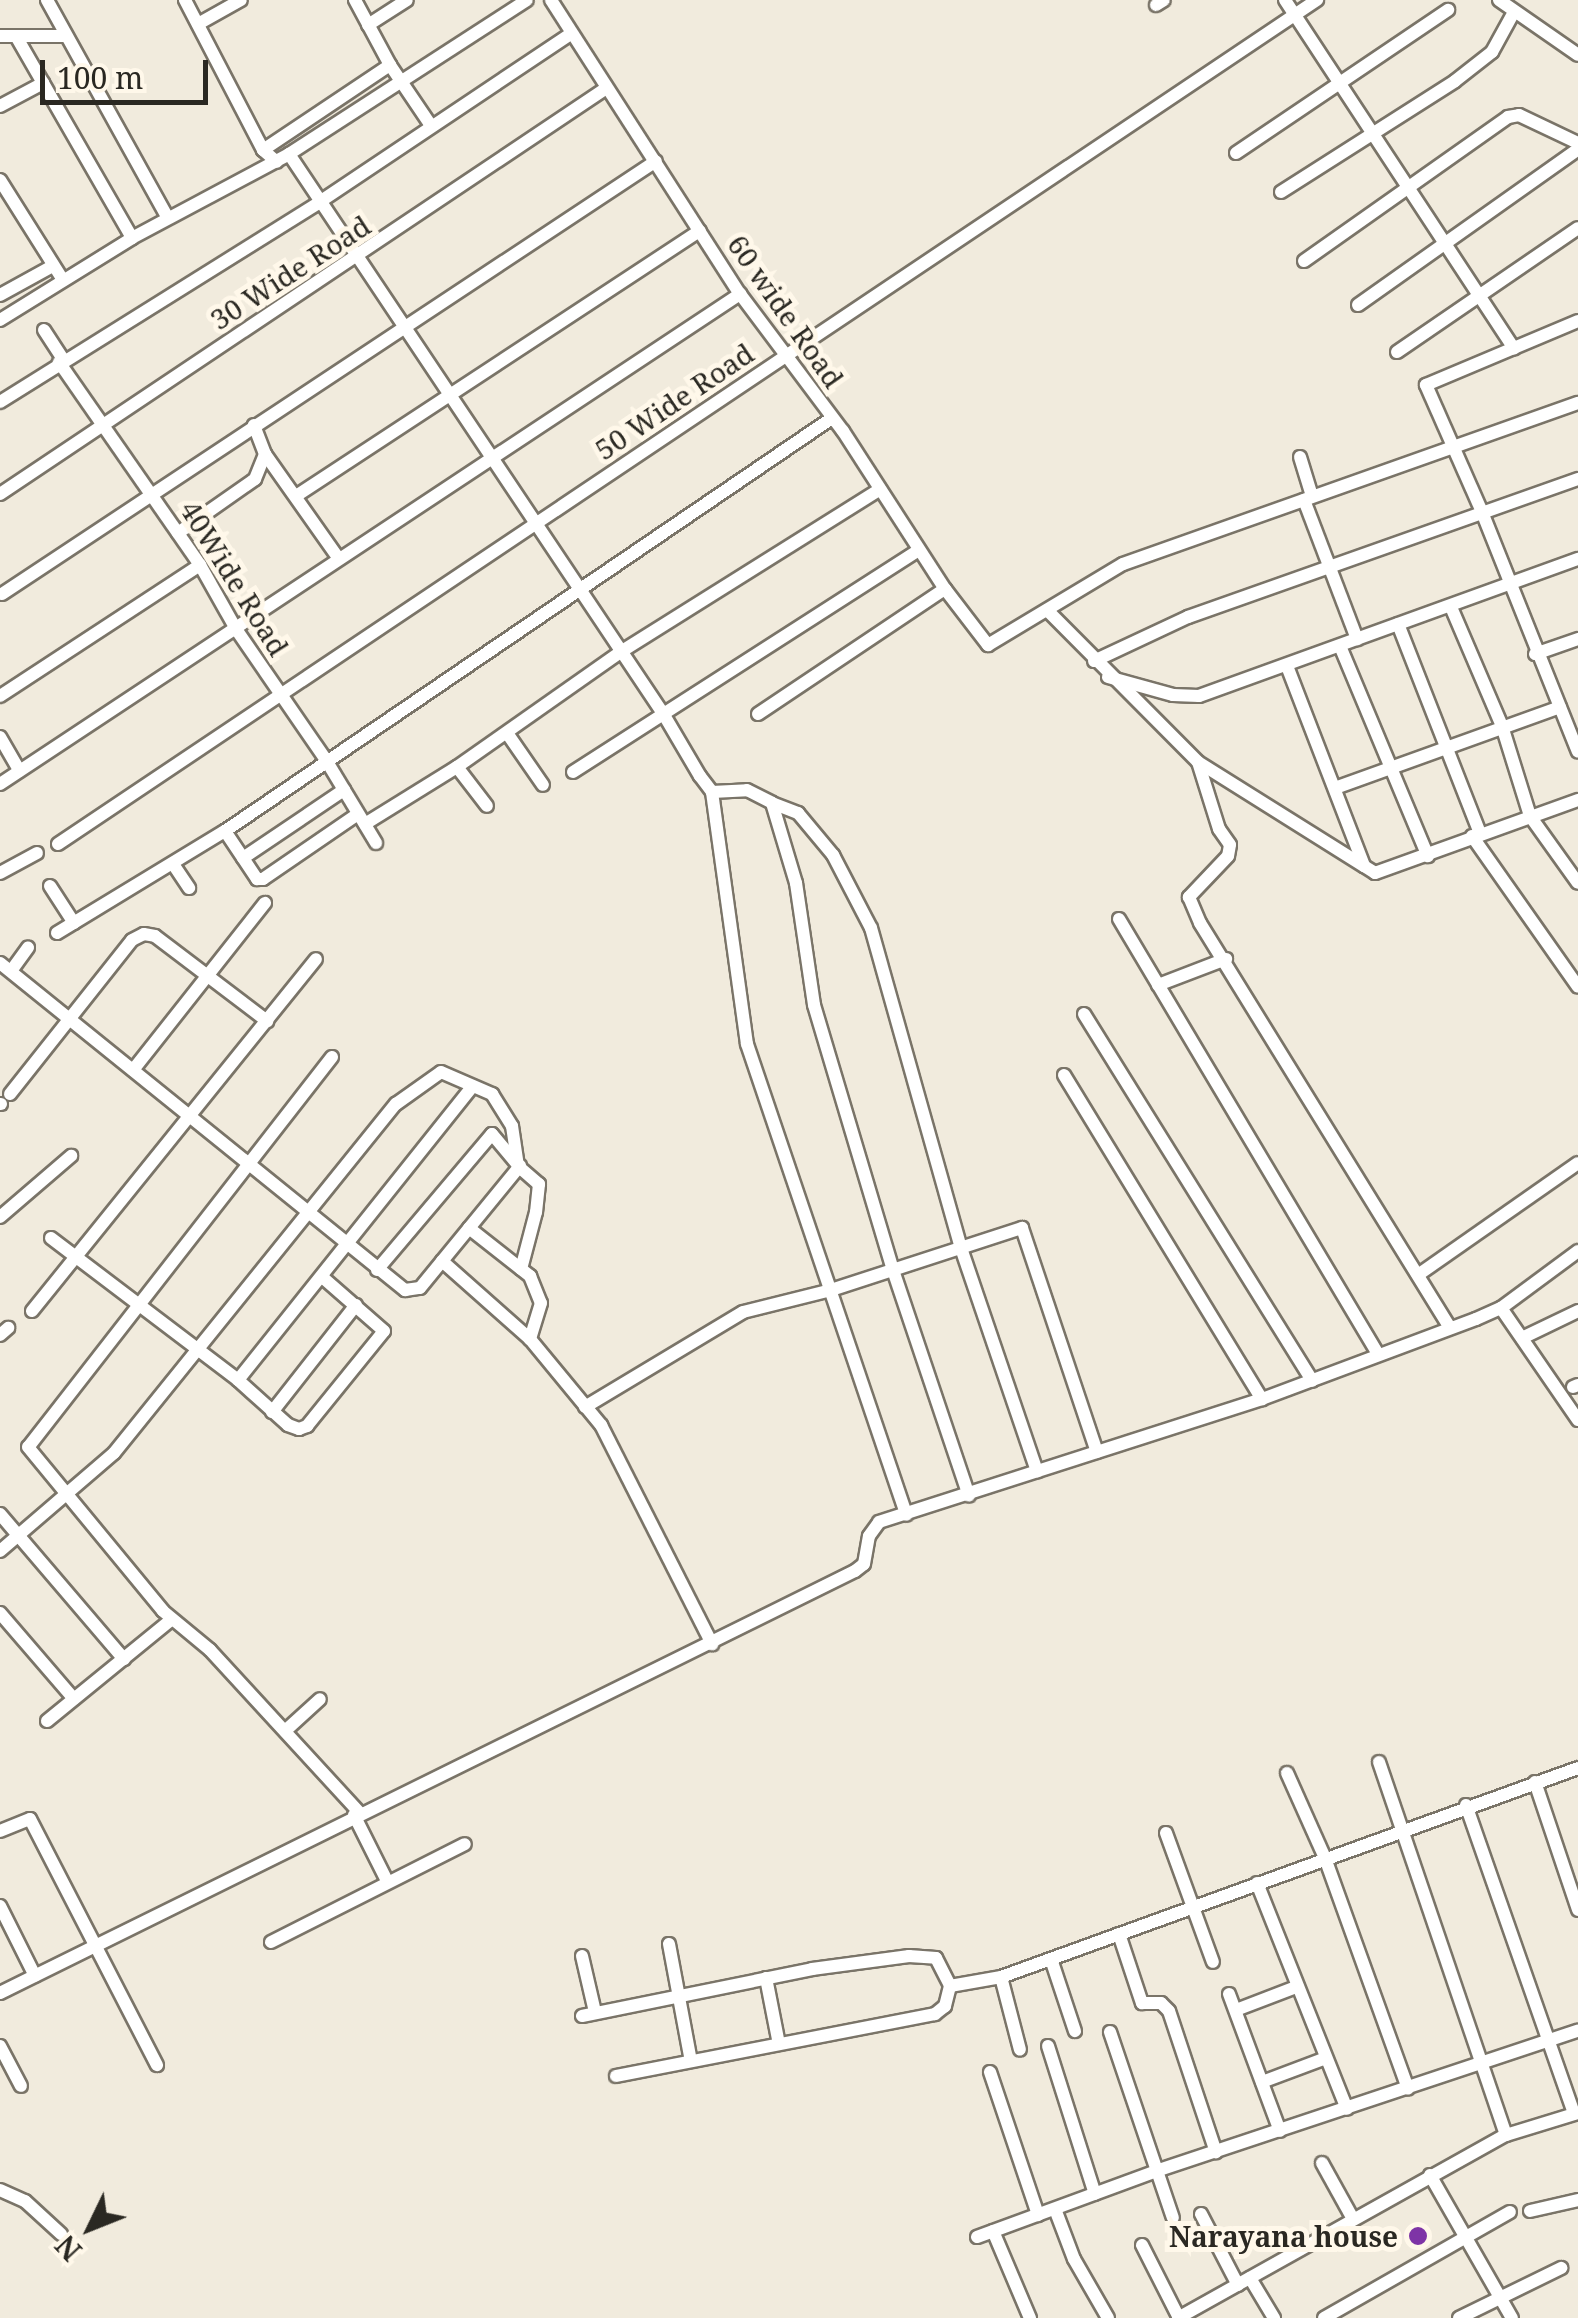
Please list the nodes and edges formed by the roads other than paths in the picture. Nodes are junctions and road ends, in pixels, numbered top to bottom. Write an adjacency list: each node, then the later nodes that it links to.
1 (47, 0): 19 (street)
2 (185, 0): 14 (street)
3 (240, 0): 14 (street)
4 (355, 0): 15 (street)
5 (407, 0): 15 (street)
6 (527, 0): 22 (street)
7 (551, 0): 16 (street, 60 wide Road)
8 (1286, 0): 13 (street)
9 (1317, 0): 13 (street, 50 Wide Road)
10 (1499, 0): 12 (street)
11 (1448, 10): 24 (street)
12 (1514, 12): 20 (street); 28 (street)
13 (1295, 14): 24 (street); 58 (street, 50 Wide Road)
14 (198, 24): 30 (street)
15 (368, 25): 21 (street)
16 (570, 34): 25 (street, 60 wide Road); 27 (street)
17 (0, 36): 18 (street)
18 (16, 36): 19 (street); 23 (street)
19 (66, 36): 39 (street)
20 (1578, 56)
21 (390, 65): 22 (street); 30 (street)
22 (403, 79): 27 (street); 32 (street)
23 (43, 83): 26 (street); 42 (street)
24 (1338, 84): 28 (street); 31 (street)
25 (605, 89): 33 (street, 60 wide Road); 44 (street, 30 Wide Road)
26 (0, 106)
27 (430, 124): 38 (street)
28 (1372, 136): 35 (street); 36 (street)
29 (1578, 146): 35 (street); 43 (street)
30 (264, 150): 32 (street)
31 (1236, 153)
32 (283, 158): 38 (street); 39 (street)
33 (656, 161): 41 (street, 60 wide Road); 54 (street)
34 (0, 180): 37 (street)
35 (1409, 190): 43 (street); 45 (street)
36 (1281, 192)
37 (5, 201): 46 (street)
38 (318, 203): 44 (street); 59 (street)
39 (168, 218): 42 (street)
40 (1578, 228): 49 (street)
41 (700, 230): 48 (street, 60 wide Road); 60 (street)
42 (132, 238): 47 (street)
43 (1444, 242): 49 (street); 51 (street)
44 (357, 258): 54 (street); 64 (street, 30 Wide Road)
45 (1304, 262)
46 (51, 266): 47 (street); 50 (street)
47 (63, 280): 52 (street)
48 (740, 294): 58 (street, 60 wide Road); 69 (street)
49 (1480, 294): 56 (street); 57 (street)
50 (0, 295)
51 (1358, 304)
52 (0, 320)
53 (1577, 325): 56 (street)
54 (404, 329): 60 (street); 65 (street)
55 (44, 330): 59 (street, 40Wide Road)
56 (1514, 348): 66 (street)
57 (1396, 352)
58 (786, 356): 63 (street, 60 wide Road); 77 (street, 50 Wide Road)
59 (61, 360): 61 (street); 64 (street, 40Wide Road)
60 (449, 396): 69 (street); 74 (street)
61 (0, 402)
62 (1578, 402): 66 (street)
63 (832, 418): 71 (street, 60 wide Road); 85 (street)
64 (102, 424): 72 (street, 30 Wide Road); 73 (street, 40Wide Road)
65 (254, 425): 67 (street); 73 (street)
66 (1452, 446): 75 (street); 76 (street)
67 (265, 454): 74 (street); 78 (street)
68 (1300, 456): 75 (street)
69 (492, 459): 77 (street); 80 (street)
70 (1578, 479): 76 (street)
71 (880, 489): 79 (street, 60 wide Road); 95 (street)
72 (0, 494)
73 (152, 494): 78 (street, 40Wide Road); 87 (street)
74 (296, 496): 80 (street)
75 (1308, 498): 83 (street); 89 (street)
76 (1482, 512): 83 (street); 84 (street)
77 (536, 523): 85 (street); 101 (street, 50 Wide Road)
78 (178, 533): 82 (street, 40Wide Road)
79 (919, 550): 86 (street, 60 wide Road); 105 (street)
80 (339, 559): 91 (street)
81 (1578, 559): 84 (street)
82 (200, 565): 91 (street, 40Wide Road); 100 (street)
83 (1330, 569): 92 (street); 97 (street)
84 (1510, 584): 88 (street); 96 (street)
85 (577, 588): 95 (street); 111 (street)
86 (945, 589): 89 (street, 60 wide Road); 104 (street)
87 (2, 594)
88 (1451, 607): 90 (street); 106 (street)
89 (1046, 610): 97 (street)
90 (1398, 624): 92 (street); 109 (street)
91 (236, 630): 101 (street, 40Wide Road); 115 (street)
92 (1357, 639): 94 (street)
93 (1578, 639): 96 (street)
94 (1340, 646): 98 (street); 113 (street)
95 (619, 653): 105 (street); 107 (street)
96 (1535, 654): 102 (street)
97 (1094, 662): 99 (street)
98 (1287, 666): 99 (street); 119 (street)
99 (1108, 677): 112 (street)
100 (0, 696)
101 (282, 697): 111 (street, 40Wide Road); 130 (street, 50 Wide Road)
102 (1562, 712): 103 (street); 106 (street); 110 (street)
103 (1578, 712)
104 (758, 714)
105 (664, 715): 116 (street); 121 (street)
106 (1502, 726): 109 (street); 125 (street)
107 (507, 733): 114 (street); 118 (street)
108 (0, 737): 115 (street)
109 (1446, 745): 113 (street); 128 (street)
110 (1578, 752)
111 (326, 760): 120 (street, 40Wide Road); 127 (street)
112 (1198, 762): 135 (street); 146 (street)
113 (1390, 766): 119 (street); 132 (street)
114 (457, 767): 124 (street); 126 (street)
115 (20, 771): 117 (street)
116 (573, 772)
117 (0, 784)
118 (543, 784)
119 (1335, 788): 135 (street)
120 (344, 790): 126 (street, 40Wide Road); 133 (street)
121 (712, 792): 123 (street); 178 (street)
122 (1578, 800): 125 (street)
123 (772, 803): 169 (street); 175 (street)
124 (487, 806)
125 (1530, 816): 128 (street); 137 (street)
126 (362, 819): 129 (street, 40Wide Road); 133 (street)
127 (224, 831): 133 (street); 134 (street)
128 (1476, 834): 132 (street); 150 (street)
129 (376, 842)
130 (58, 844)
131 (38, 853): 136 (street)
132 (1428, 856): 135 (street)
133 (243, 858)
134 (173, 864): 139 (street); 142 (street)
135 (1364, 866)
136 (1, 870)
137 (1578, 883)
138 (50, 886): 142 (street)
139 (189, 888)
140 (266, 904): 148 (street)
141 (1119, 920): 149 (street)
142 (74, 924): 143 (street)
143 (57, 933)
144 (28, 948): 147 (street)
145 (316, 959): 153 (street)
146 (1226, 959): 149 (street); 176 (street)
147 (5, 970): 152 (street)
148 (206, 975): 152 (street); 153 (street); 155 (street)
149 (1158, 985): 188 (street)
150 (1578, 986)
151 (1084, 1014): 190 (street)
152 (70, 1020): 155 (street); 158 (street)
153 (267, 1021): 159 (street)
154 (332, 1057): 162 (street)
155 (132, 1070): 159 (street)
156 (1064, 1075): 191 (street)
157 (474, 1086): 163 (street); 164 (street); 168 (street)
158 (3, 1101)
159 (191, 1116): 162 (street); 171 (street)
160 (71, 1156): 165 (street)
161 (1578, 1163): 176 (street)
162 (247, 1164): 164 (street); 179 (street)
163 (519, 1166): 166 (street); 173 (street); 174 (street)
164 (308, 1212): 168 (street); 187 (street)
165 (0, 1217)
166 (469, 1228): 172 (street); 173 (street)
167 (51, 1238): 171 (street)
168 (348, 1246): 174 (street); 177 (street)
169 (961, 1248): 175 (street); 195 (street); 196 (street)
170 (1578, 1252): 181 (street)
171 (74, 1257): 179 (street); 183 (street)
172 (442, 1260): 174 (street); 186 (street)
173 (521, 1268): 186 (street)
174 (377, 1270)
175 (893, 1270): 178 (street); 198 (street)
176 (1418, 1275): 184 (street)
177 (322, 1277): 180 (street); 189 (street)
178 (831, 1290): 192 (street); 200 (street)
179 (137, 1305): 187 (street); 197 (street)
180 (356, 1305): 193 (street); 193 (street)
181 (1501, 1308): 184 (street); 185 (street)
182 (1578, 1310): 185 (street)
183 (32, 1311)
184 (1450, 1328): 188 (street)
185 (1522, 1338): 194 (street)
186 (530, 1339): 192 (street)
187 (195, 1352): 189 (street); 197 (street)
188 (1378, 1354): 190 (street)
189 (238, 1380): 193 (street)
190 (1312, 1381): 191 (street)
191 (1262, 1399): 195 (street)
192 (584, 1406): 205 (street)
193 (272, 1412)
194 (1578, 1420)
195 (1098, 1452): 196 (street)
196 (1037, 1472): 198 (street)
197 (66, 1495): 201 (street); 204 (street)
198 (969, 1496): 200 (street)
199 (0, 1514): 201 (street)
200 (906, 1515): 205 (street)
201 (18, 1536): 202 (street); 206 (street)
202 (0, 1551)
203 (0, 1613): 208 (street)
204 (172, 1620): 206 (street); 210 (street)
205 (712, 1644): 216 (street)
206 (124, 1659): 208 (street)
207 (320, 1699): 210 (street)
208 (74, 1700): 209 (street)
209 (46, 1722)
210 (285, 1732): 216 (street)
211 (1379, 1762): 218 (street)
212 (1578, 1768): 214 (street)
213 (1288, 1773): 221 (street)
214 (1535, 1782): 215 (street); 226 (street)
215 (1466, 1804): 218 (street); 246 (street)
216 (356, 1814): 222 (street); 230 (street)
217 (0, 1830): 230 (street)
218 (1399, 1831): 221 (street); 254 (street)
219 (1166, 1833): 225 (street)
220 (465, 1844): 222 (street)
221 (1325, 1858): 223 (street); 259 (street)
222 (387, 1881): 228 (street)
223 (1257, 1883): 225 (street); 238 (street)
224 (0, 1906): 234 (street)
225 (1192, 1907): 227 (street); 233 (street)
226 (1578, 1910)
227 (1119, 1934): 232 (street); 264 (street)
228 (270, 1942)
229 (669, 1944): 241 (street)
230 (95, 1945): 234 (street); 253 (street)
231 (582, 1956): 241 (street)
232 (1051, 1959): 235 (street); 243 (street)
233 (1212, 1962)
234 (35, 1976): 239 (street)
235 (1001, 1977): 237 (street); 250 (street)
236 (766, 1978): 237 (street); 241 (street); 247 (street)
237 (950, 1986): 247 (street)
238 (1296, 1987): 242 (street); 251 (street)
239 (0, 1993)
240 (1229, 1994): 242 (street)
241 (679, 1996): 252 (street)
242 (1236, 2010): 257 (street)
243 (1074, 2030)
244 (1578, 2031): 246 (street)
245 (1110, 2032): 266 (street)
246 (1548, 2042): 254 (street); 261 (street)
247 (779, 2044): 252 (street)
248 (0, 2046): 258 (street)
249 (1048, 2046): 269 (street)
250 (1020, 2050)
251 (1326, 2058): 257 (street); 260 (street)
252 (691, 2061): 256 (street)
253 (157, 2066)
254 (1481, 2066): 259 (street); 263 (street)
255 (990, 2072): 274 (street)
256 (616, 2076)
257 (1262, 2082): 262 (street)
258 (21, 2086)
259 (1408, 2089): 260 (street)
260 (1347, 2109): 262 (street)
261 (1576, 2113): 263 (street)
262 (1280, 2131): 264 (street)
263 (1506, 2135): 267 (street)
264 (1216, 2152): 266 (street)
265 (1322, 2163): 277 (street)
266 (1156, 2171): 269 (street); 276 (street)
267 (1430, 2175): 277 (street); 281 (street)
268 (0, 2190): 279 (street)
269 (1094, 2194): 271 (street)
270 (1578, 2200): 272 (street)
271 (1054, 2208): 274 (street); 287 (street)
272 (1530, 2211)
273 (1510, 2212): 281 (street)
274 (1038, 2214): 278 (street)
275 (1201, 2214): 284 (street)
276 (1173, 2218)
277 (1353, 2219): 284 (street)
278 (993, 2232): 280 (street); 286 (street)
279 (61, 2234)
280 (978, 2237)
281 (1466, 2238): 285 (street); 290 (street)
282 (1142, 2244): 288 (street)
283 (1561, 2268): 285 (street)
284 (1244, 2281): 288 (street); 289 (street)
285 (1500, 2296): 291 (street); 292 (street)
286 (1030, 2318)
287 (1108, 2318)
288 (1178, 2318)
289 (1274, 2318)
290 (1324, 2318)
291 (1459, 2318)
292 (1512, 2318)

